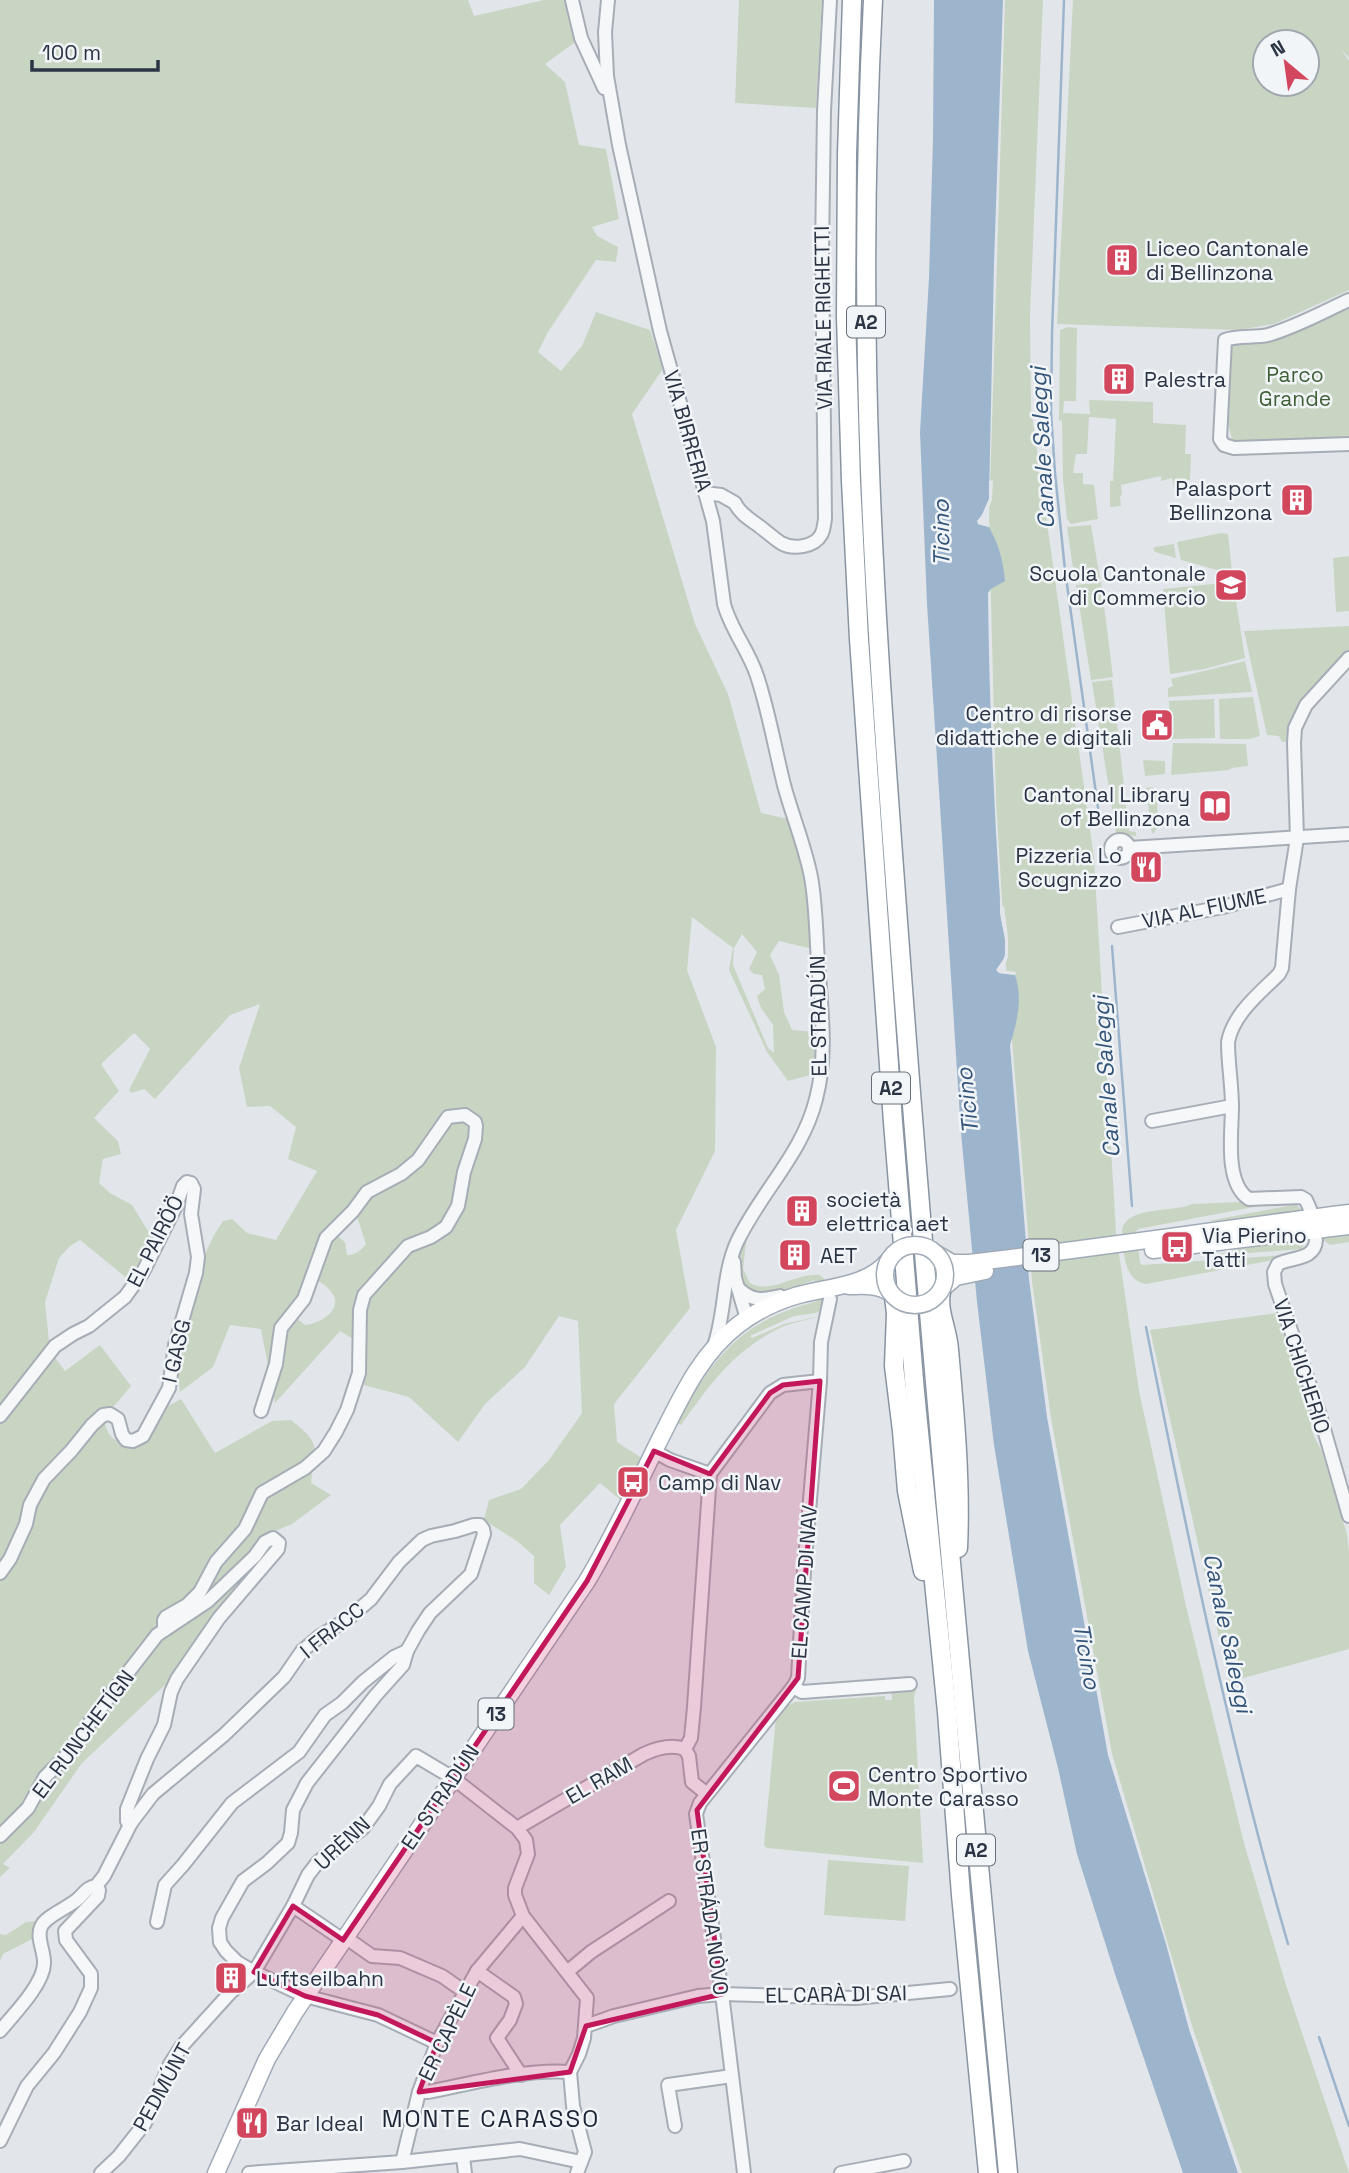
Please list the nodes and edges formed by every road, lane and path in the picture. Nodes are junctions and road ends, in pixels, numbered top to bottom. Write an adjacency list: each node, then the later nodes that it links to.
1 (572, 0): 6 (street)
2 (608, 0): 6 (street, VIA BIRRERIA)
3 (830, 0): 11 (street, VIA RIALE RIGHETTI)
4 (852, 0): 45 (highway, A2)
5 (873, 0): 42 (highway, A2)
6 (609, 90): 9 (street, VIA BIRRERIA)
7 (1349, 300): 8 (street)
8 (1349, 444)
9 (705, 493): 10 (street, VIA BIRRERIA); 11 (street, VIA RIALE RIGHETTI)
10 (710, 508): 11 (street); 16 (street, VIA BIRRERIA)
11 (737, 508)
12 (1349, 658): 14 (street)
13 (1349, 834): 14 (street)
14 (1297, 838): 15 (street); 17 (street)
15 (1129, 848)
16 (804, 853): 29 (street, EL STRADÚN)
17 (1289, 888): 18 (street, VIA AL FIUME); 19 (street)
18 (1118, 927)
19 (1232, 1106): 20 (street); 22 (street)
20 (1152, 1121)
21 (190, 1182): 37 (street, EL PAIRÖÖ); 41 (street, I GASG)
22 (1310, 1209)
23 (1349, 1213): 26 (main road, 13)
24 (1349, 1226): 26 (main road, 13)
25 (1316, 1240): 40 (street, VIA CHICHERIO)
26 (1147, 1246): 27 (main road, 13); 30 (main road, 13)
27 (937, 1254): 28 (main road, bridge); 30 (main road, bridge)
28 (888, 1261): 31 (main road, 13); 32 (main road, bridge)
29 (732, 1288): 31 (street); 33 (street); 34 (street)
30 (942, 1290): 32 (main road, bridge); 42 (highway)
31 (823, 1292): 32 (main road, 13); 33 (main road, 13); 35 (street, EL CAMP DI NAV)
32 (892, 1295): 45 (highway)
33 (744, 1321): 34 (main road, 13)
34 (714, 1347): 38 (main road, EL STRADÚN / 13)
35 (820, 1381): 39 (street); 47 (street, EL CAMP DI NAV)
36 (261, 1411): 43 (street, EL RUNCHETÍGN)
37 (0, 1416)
38 (654, 1451): 39 (street); 49 (main road, EL STRADÚN / 13)
39 (710, 1474): 48 (street)
40 (1349, 1516)
41 (0, 1573)
42 (955, 1618): 80 (highway, A2)
43 (164, 1630): 51 (street); 53 (street, EL RUNCHETÍGN)
44 (407, 1651): 51 (street, I FRACC); 58 (street); 61 (street, I FRACC)
45 (942, 1663): 87 (highway, A2)
46 (910, 1684): 47 (street)
47 (793, 1687): 50 (street, EL CAMP DI NAV)
48 (685, 1749): 50 (street); 52 (street, EL RAM)
49 (453, 1778): 52 (street, URÈNN); 56 (street, URÈNN); 59 (main road, EL STRADÚN / 13)
50 (708, 1794): 65 (street, ER STRÁDA NÒVO)
51 (131, 1823): 54 (street)
52 (517, 1828): 57 (street)
53 (0, 1836)
54 (96, 1886): 68 (street); 75 (street)
55 (669, 1901): 62 (street)
56 (293, 1906): 59 (street); 61 (street, URÈNN)
57 (523, 1916): 60 (street, ER CAPÈLE); 62 (street)
58 (157, 1922)
59 (344, 1938): 64 (street); 66 (main road, EL STRADÚN / 13)
60 (477, 1971): 64 (street, ER CAPÈLE); 71 (street)
61 (254, 1972): 66 (street, I FRACC); 81 (street, PEDMÚNT)
62 (567, 1972): 67 (street)
63 (950, 1989): 65 (street, EL CARÀ DI SAI)
64 (465, 1992): 69 (street, ER CAPÈLE)
65 (722, 1994): 67 (street, EL CARÀ DI SAI); 72 (street, ER STRÁDA NÒVO)
66 (305, 1996): 69 (street, I FRACC); 82 (main road, EL STRADÚN / 13)
67 (586, 2026): 70 (street)
68 (0, 2031)
69 (437, 2043): 73 (street, ER CAPÈLE)
70 (570, 2072): 71 (street); 79 (street)
71 (521, 2075): 73 (street)
72 (732, 2076): 74 (street); 85 (street, ER STRÁDA NÒVO)
73 (419, 2092): 78 (street, ER CAPÈLE)
74 (675, 2126)
75 (0, 2140)
76 (463, 2157): 78 (street); 79 (street); 84 (street)
77 (904, 2161): 86 (street)
78 (402, 2162): 83 (street)
79 (579, 2167)
80 (1009, 2168)
81 (102, 2173)
82 (216, 2173)
83 (249, 2173)
84 (465, 2173)
85 (744, 2173)
86 (841, 2173)
87 (988, 2173)

